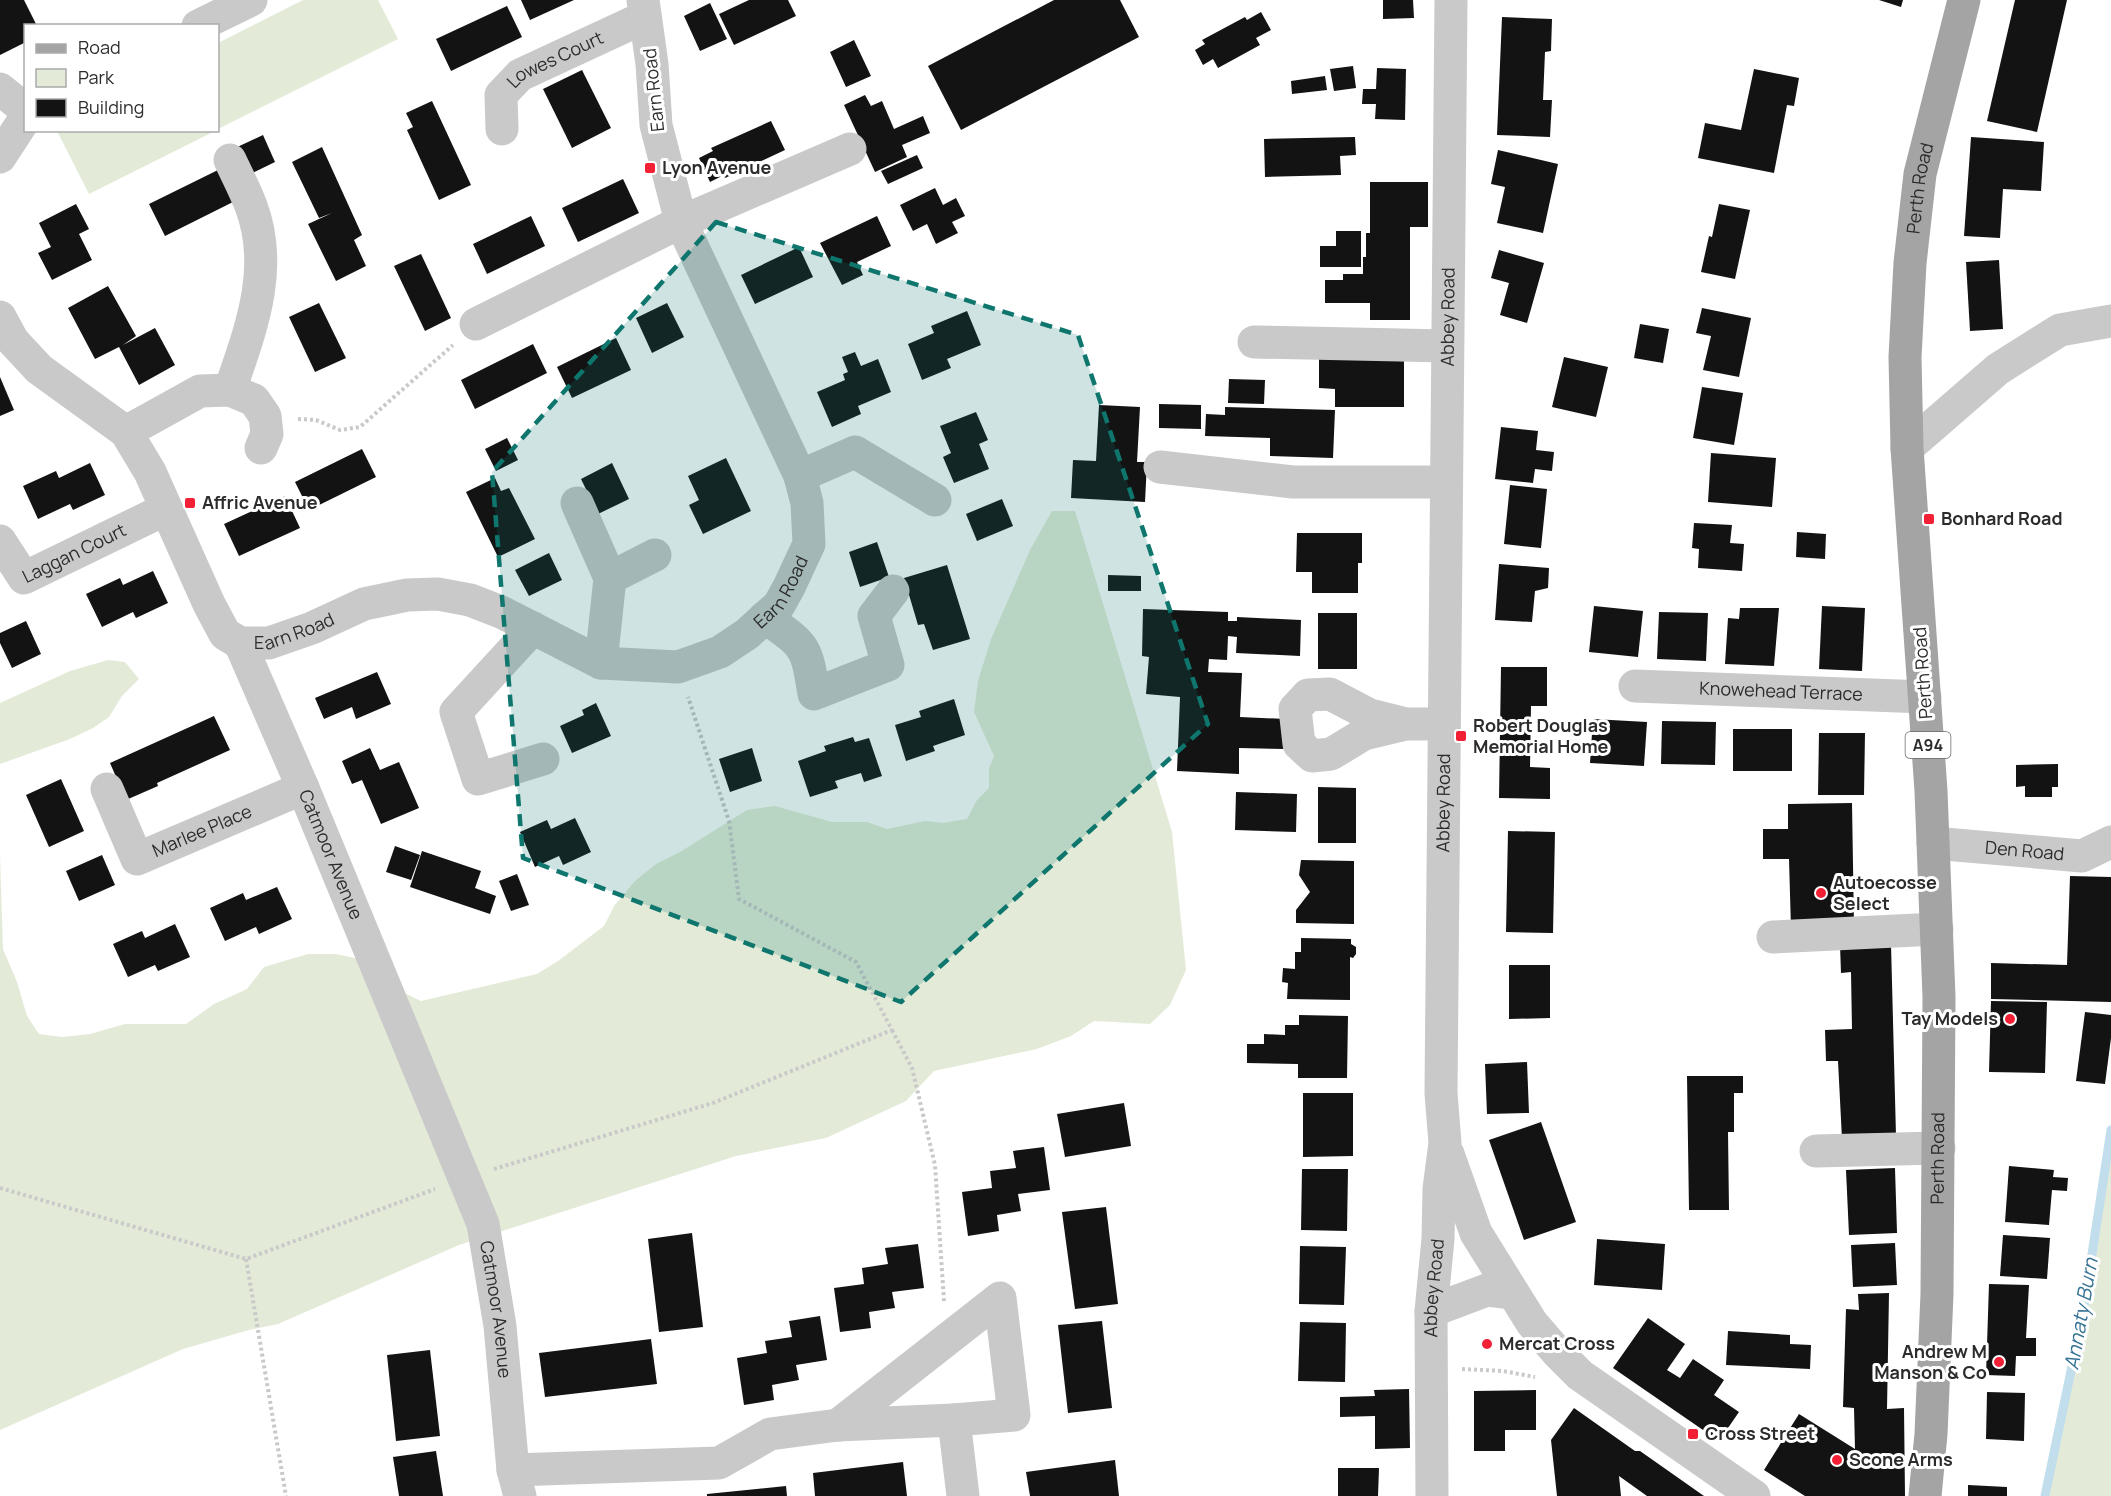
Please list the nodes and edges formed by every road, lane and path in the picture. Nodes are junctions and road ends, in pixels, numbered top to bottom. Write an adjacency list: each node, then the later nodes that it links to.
1 (251, 0): 5 (street)
2 (1451, 0): 18 (street, Abbey Road)
3 (1964, 0): 23 (main road, Perth Road / A94)
4 (644, 8): 9 (street, Lowes Court); 13 (street, Earn Road)
5 (202, 24)
6 (0, 89): 7 (street)
7 (24, 108)
8 (24, 120): 11 (street)
9 (502, 129)
10 (850, 150): 13 (street)
11 (0, 157)
12 (230, 160): 19 (street)
13 (681, 222): 16 (street); 25 (street, Earn Road)
14 (2111, 321): 23 (street)
15 (1, 323): 21 (street, Catmoor Avenue)
16 (476, 324): 20 (path)
17 (1254, 342): 18 (street)
18 (1447, 346): 26 (street, Abbey Road)
19 (230, 390): 20 (street); 21 (street)
20 (265, 416): 22 (street)
21 (126, 432): 29 (street, Catmoor Avenue)
22 (261, 448)
23 (1907, 448): 40 (main road, Perth Road / A94)
24 (1160, 467): 26 (street)
25 (800, 477): 27 (street); 34 (street, Earn Road)
26 (1445, 482): 42 (street, Abbey Road)
27 (935, 500)
28 (578, 502): 32 (street)
29 (166, 510): 30 (street, Laggan Court); 36 (street, Catmoor Avenue)
30 (0, 541)
31 (655, 555): 32 (street)
32 (610, 578): 37 (street)
33 (893, 591): 34 (street)
34 (765, 617): 38 (street, Earn Road)
35 (532, 628): 36 (street, Earn Road); 37 (street, Earn Road); 43 (street)
36 (240, 643): 44 (street, Catmoor Avenue)
37 (601, 663): 38 (street, Earn Road)
38 (678, 667): 50 (path)
39 (1635, 687): 40 (street, Knowehead Terrace)
40 (1925, 697): 47 (main road, Perth Road / A94)
41 (1406, 724): 42 (street)
42 (1444, 724): 51 (street, Abbey Road)
43 (543, 759)
44 (303, 788): 45 (street, Marlee Place); 54 (street, Catmoor Avenue)
45 (107, 789)
46 (2111, 842): 47 (street, Den Road)
47 (1933, 843): 48 (main road, Perth Road / A94)
48 (1937, 929): 49 (street); 52 (main road, Perth Road / A94)
49 (1773, 937)
50 (892, 1030): 54 (path); 59 (path)
51 (1444, 1143): 57 (street); 58 (street, Abbey Road)
52 (1939, 1148): 53 (street); 69 (main road, Perth Road / A94)
53 (1816, 1151)
54 (465, 1178): 56 (path); 64 (street, Catmoor Avenue)
55 (0, 1188): 56 (path)
56 (246, 1259): 65 (path)
57 (1513, 1293): 58 (street); 61 (street)
58 (1431, 1311): 60 (street, Abbey Road)
59 (946, 1340): 62 (street, Catmoor Avenue); 63 (street)
60 (1431, 1367): 61 (path); 67 (street, Abbey Road)
61 (1580, 1375): 68 (street)
62 (954, 1420): 63 (street, Catmoor Avenue); 66 (street)
63 (838, 1425): 64 (street, Catmoor Avenue)
64 (516, 1483)
65 (285, 1496)
66 (963, 1496)
67 (1432, 1496)
68 (1754, 1496)
69 (1925, 1496)

